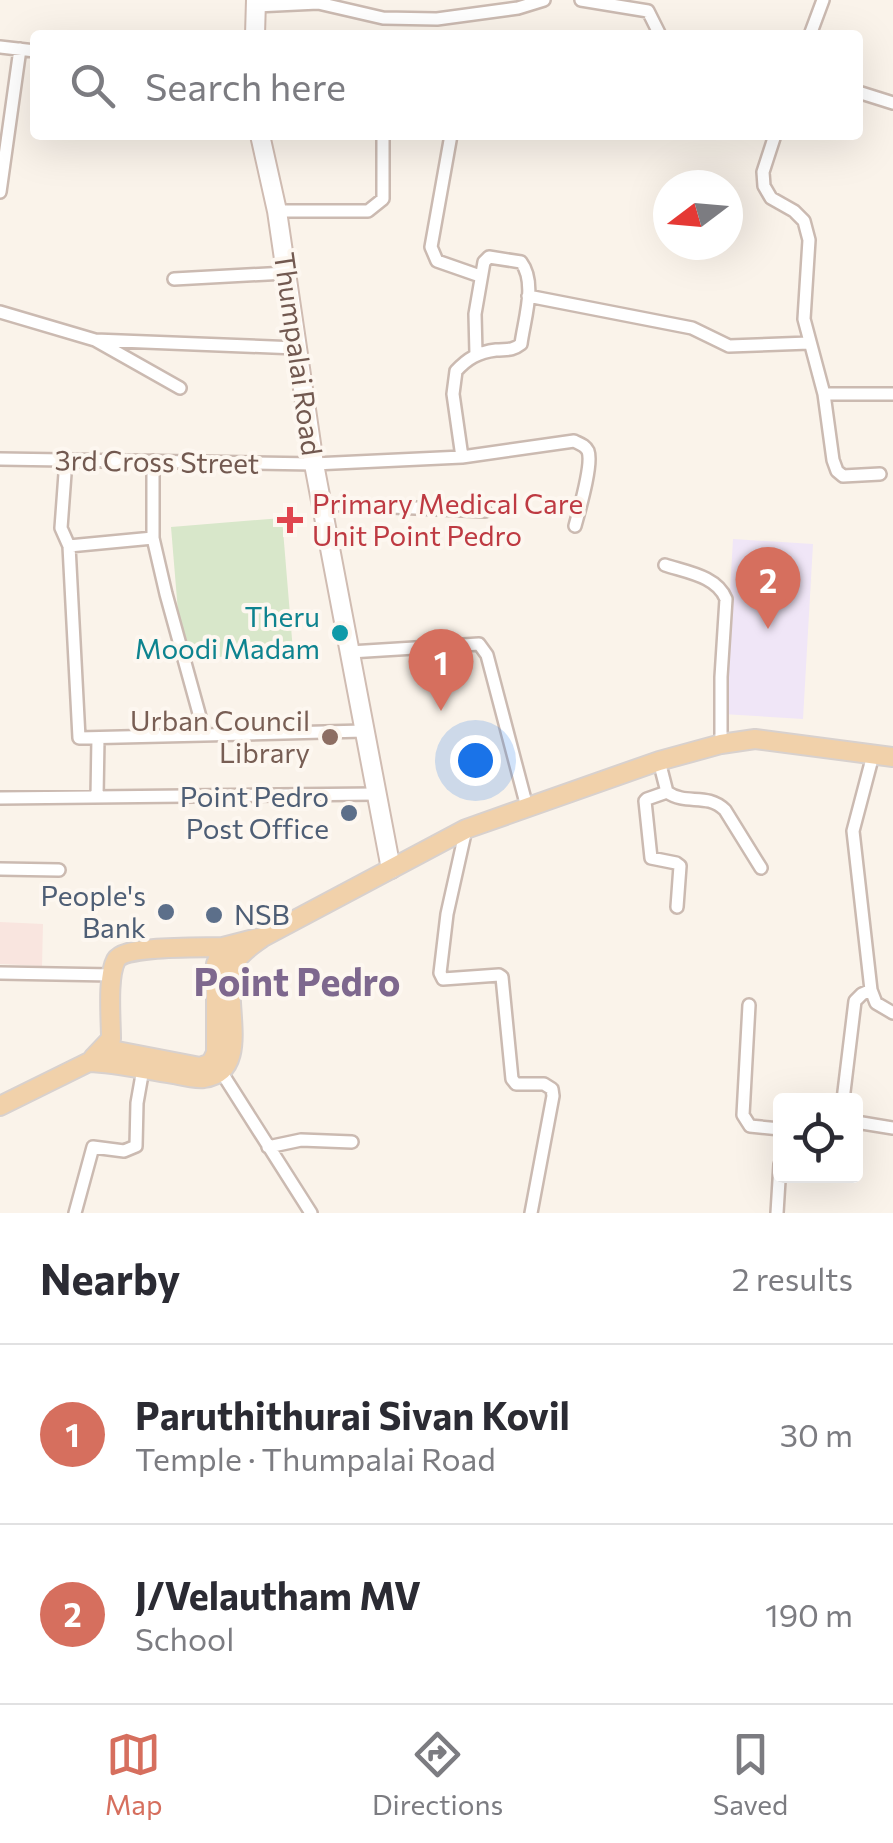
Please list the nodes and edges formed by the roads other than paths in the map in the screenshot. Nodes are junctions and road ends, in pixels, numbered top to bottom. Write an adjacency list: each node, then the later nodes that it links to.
1 (544, 0): 6 (street)
2 (581, 0): 10 (street)
3 (823, 0): 11 (street)
4 (256, 3): 5 (street); 7 (street)
5 (383, 18): 6 (street); 8 (street)
6 (417, 18): 9 (street)
7 (255, 30)
8 (383, 30)
9 (416, 30)
10 (657, 30)
11 (812, 30)
12 (0, 47): 13 (street)
13 (20, 49): 14 (street); 21 (street)
14 (30, 50)
15 (863, 94): 16 (street)
16 (893, 103)
17 (261, 140): 22 (street, Thumpalai Road)
18 (384, 140): 22 (street)
19 (450, 140): 24 (street)
20 (773, 140): 29 (street)
21 (0, 192)
22 (277, 211): 23 (street, Thumpalai Road)
23 (286, 273): 25 (street); 30 (street, Thumpalai Road)
24 (480, 276): 26 (street); 31 (street)
25 (174, 279)
26 (528, 296): 29 (street); 31 (street)
27 (0, 312): 28 (street)
28 (95, 340): 30 (street); 32 (street)
29 (809, 343): 33 (street)
30 (297, 348): 39 (street, Thumpalai Road)
31 (476, 354): 35 (street)
32 (180, 388)
33 (824, 394): 34 (street); 40 (street)
34 (893, 394)
35 (462, 457): 39 (street, 3rd Cross Street); 43 (street, 3rd Cross Street)
36 (0, 459): 37 (street, 3rd Cross Street)
37 (66, 460): 38 (street, 3rd Cross Street); 45 (street)
38 (153, 462): 39 (street, 3rd Cross Street); 44 (street)
39 (314, 464): 41 (street, Thumpalai Road)
40 (880, 474)
41 (322, 504): 42 (street); 47 (street, Thumpalai Road)
42 (485, 511)
43 (575, 526)
44 (154, 538): 45 (street); 49 (street)
45 (70, 546): 50 (street)
46 (664, 565): 51 (street)
47 (350, 652): 48 (street, Thumpalai Road); 59 (street)
48 (364, 731): 49 (street); 56 (street, Thumpalai Road)
49 (205, 735): 50 (street)
50 (98, 738): 57 (street)
51 (722, 744): 52 (main road); 54 (main road)
52 (873, 755): 53 (main road); 70 (street)
53 (893, 757)
54 (659, 762): 55 (street); 59 (main road)
55 (668, 792): 61 (street); 65 (street)
56 (376, 794): 57 (street); 63 (street, Thumpalai Road)
57 (97, 797): 58 (street)
58 (0, 798)
59 (526, 807): 60 (main road)
60 (466, 829): 63 (main road); 86 (street)
61 (760, 868)
62 (0, 869): 64 (street)
63 (391, 869): 66 (main road)
64 (60, 870)
65 (677, 907)
66 (263, 937): 67 (main road); 75 (main road)
67 (223, 948): 69 (main road); 73 (main road)
68 (0, 973): 69 (street)
69 (112, 975): 73 (main road)
70 (872, 990): 72 (street); 76 (street)
71 (749, 1005): 79 (street)
72 (893, 1013)
73 (89, 1062): 74 (main road); 77 (main road)
74 (143, 1069): 75 (main road); 84 (street)
75 (222, 1073): 82 (street)
76 (844, 1093)
77 (0, 1106)
78 (863, 1123): 80 (street)
79 (773, 1128)
80 (893, 1128)
81 (352, 1142): 82 (street)
82 (268, 1147): 85 (street)
83 (779, 1183): 87 (street)
84 (74, 1213)
85 (311, 1213)
86 (530, 1213)
87 (777, 1213)

